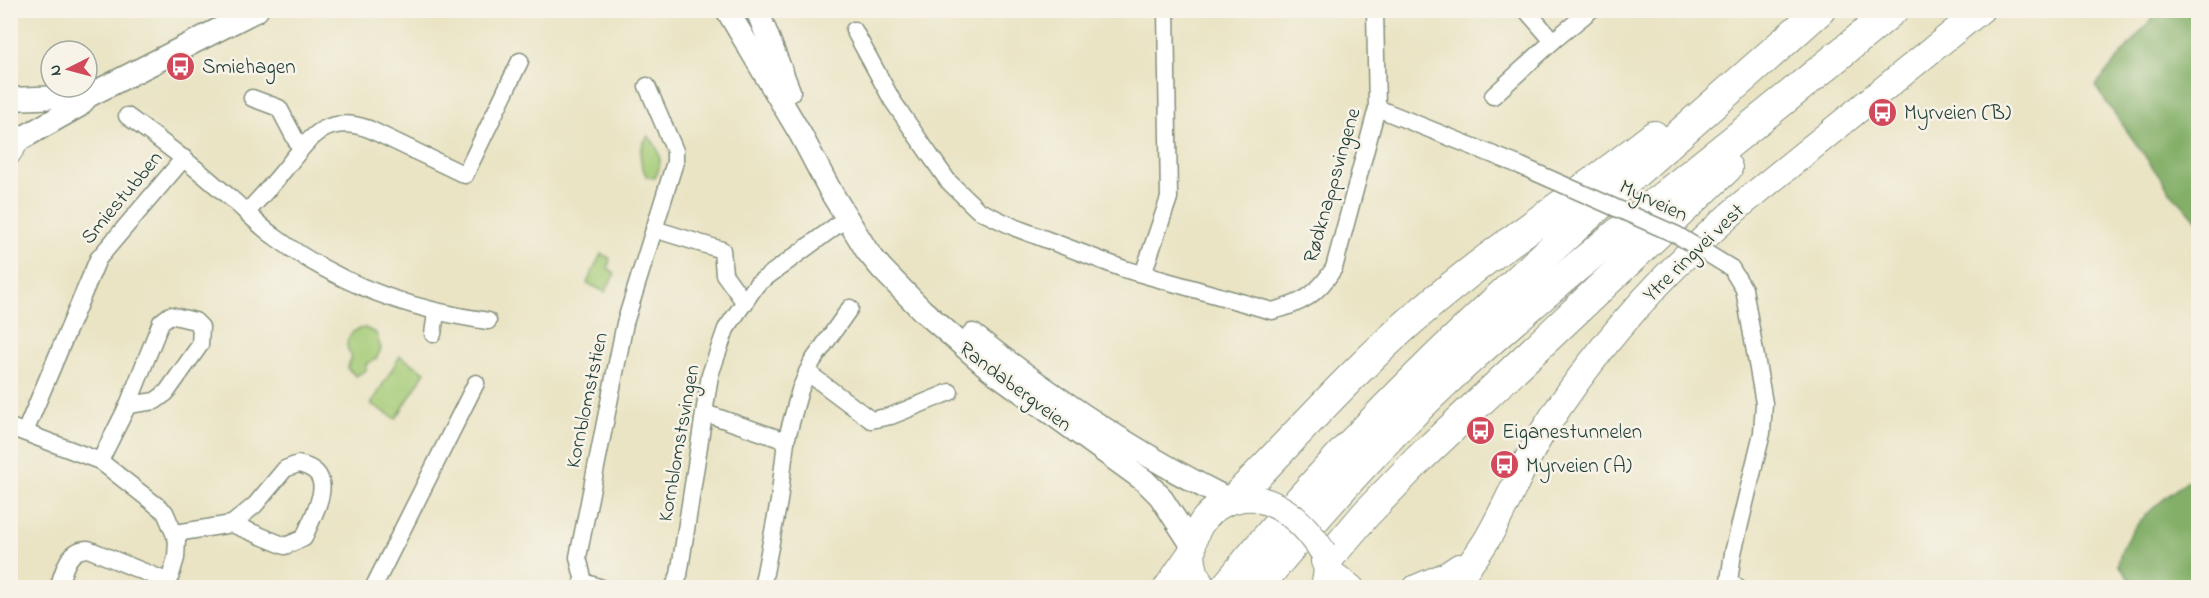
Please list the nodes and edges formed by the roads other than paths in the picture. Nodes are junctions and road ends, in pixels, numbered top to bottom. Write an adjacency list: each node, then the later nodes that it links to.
1 (257, 10): 17 (main road)
2 (727, 10): 25 (main road, Randabergveien)
3 (757, 10): 25 (main road, Randabergveien)
4 (1166, 10): 32 (street)
5 (1376, 10): 23 (street, Rødknappsvingene)
6 (1526, 10): 12 (street)
7 (1591, 10): 12 (street)
8 (1820, 10): 15 (highway)
9 (1893, 10): 13 (highway)
10 (1981, 10): 49 (main road, Ytre ringvei vest)
11 (854, 30): 32 (street, Rødknappsvingene)
12 (1553, 41): 18 (street)
13 (1838, 56): 51 (highway); 61 (highway)
14 (520, 61): 27 (street)
15 (1761, 63): 46 (highway); 60 (highway)
16 (647, 86): 31 (street, Kornblomststien)
17 (99, 90)
18 (1493, 96)
19 (39, 98): 21 (main road)
20 (252, 98): 27 (street)
21 (11, 99): 26 (main road)
22 (86, 99): 26 (main road)
23 (1377, 108): 32 (street, Rødknappsvingene); 65 (street, Myrveien, bridge)
24 (127, 116): 28 (street)
25 (801, 135): 30 (main road, Randabergveien)
26 (16, 145)
27 (300, 148): 29 (street)
28 (184, 158): 29 (street); 43 (street, Smiestubben)
29 (247, 212): 35 (street)
30 (848, 218): 33 (street, Kornblomstsvingen); 46 (main road, Randabergveien); 50 (main road, Randabergveien)
31 (654, 229): 33 (street); 53 (street, Kornblomststien)
32 (1143, 274)
33 (746, 303): 42 (street, Kornblomstsvingen)
34 (850, 308): 38 (street)
35 (436, 313): 36 (street); 37 (street)
36 (488, 321)
37 (433, 334)
38 (807, 372): 40 (street); 44 (street)
39 (476, 383): 55 (street)
40 (950, 392)
41 (128, 405): 41 (street); 45 (street)
42 (705, 413): 44 (street); 57 (street, Kornblomstsvingen)
43 (18, 429): 45 (street)
44 (786, 441): 58 (street)
45 (100, 461): 48 (street)
46 (1242, 499): 50 (main road); 51 (main road, bridge)
47 (232, 524): 47 (street); 48 (street)
48 (177, 534): 52 (street)
49 (1475, 556): 63 (main road, Ytre ringvei vest); 64 (main road, Ytre ringvei vest)
50 (1196, 565): 59 (highway)
51 (1325, 568): 62 (main road)
52 (168, 585): 54 (street)
53 (581, 585): 56 (street)
54 (58, 588)
55 (373, 588)
56 (602, 588)
57 (673, 588)
58 (762, 588)
59 (1167, 588)
60 (1225, 588)
61 (1257, 588)
62 (1351, 588)
63 (1416, 588)
64 (1447, 588)
65 (1738, 588)

